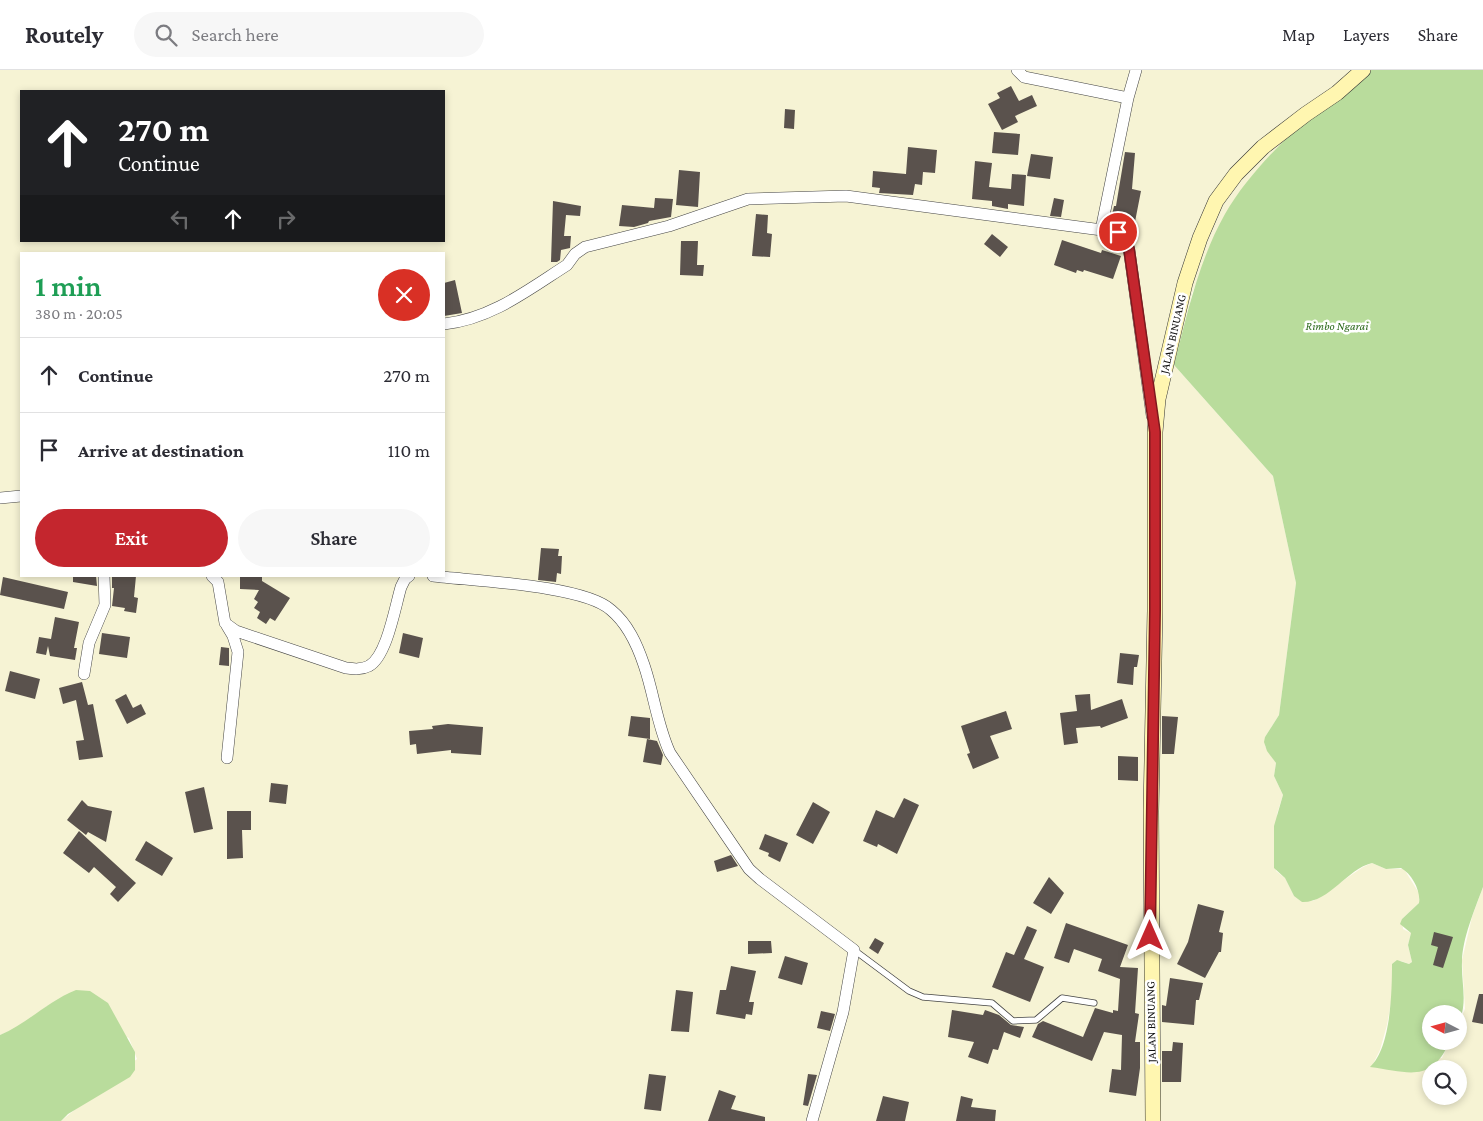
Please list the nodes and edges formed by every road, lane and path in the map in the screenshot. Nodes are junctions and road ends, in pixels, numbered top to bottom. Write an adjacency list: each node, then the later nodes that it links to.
1 (1016, 70): 4 (street)
2 (1136, 70): 4 (street)
3 (1363, 70): 7 (main road, JALAN BINUANG)
4 (1128, 98): 5 (street)
5 (1101, 230): 6 (street); 7 (street)
6 (445, 324)
7 (1155, 432): 20 (main road, JALAN BINUANG)
8 (20, 496): 9 (street)
9 (0, 498)
10 (104, 577): 15 (street)
11 (213, 577): 14 (street)
12 (408, 577): 14 (street)
13 (442, 577): 17 (street)
14 (225, 623): 16 (street)
15 (84, 674)
16 (227, 758)
17 (854, 950): 18 (lane); 19 (street)
18 (1094, 1004)
19 (812, 1121)
20 (1152, 1121)

